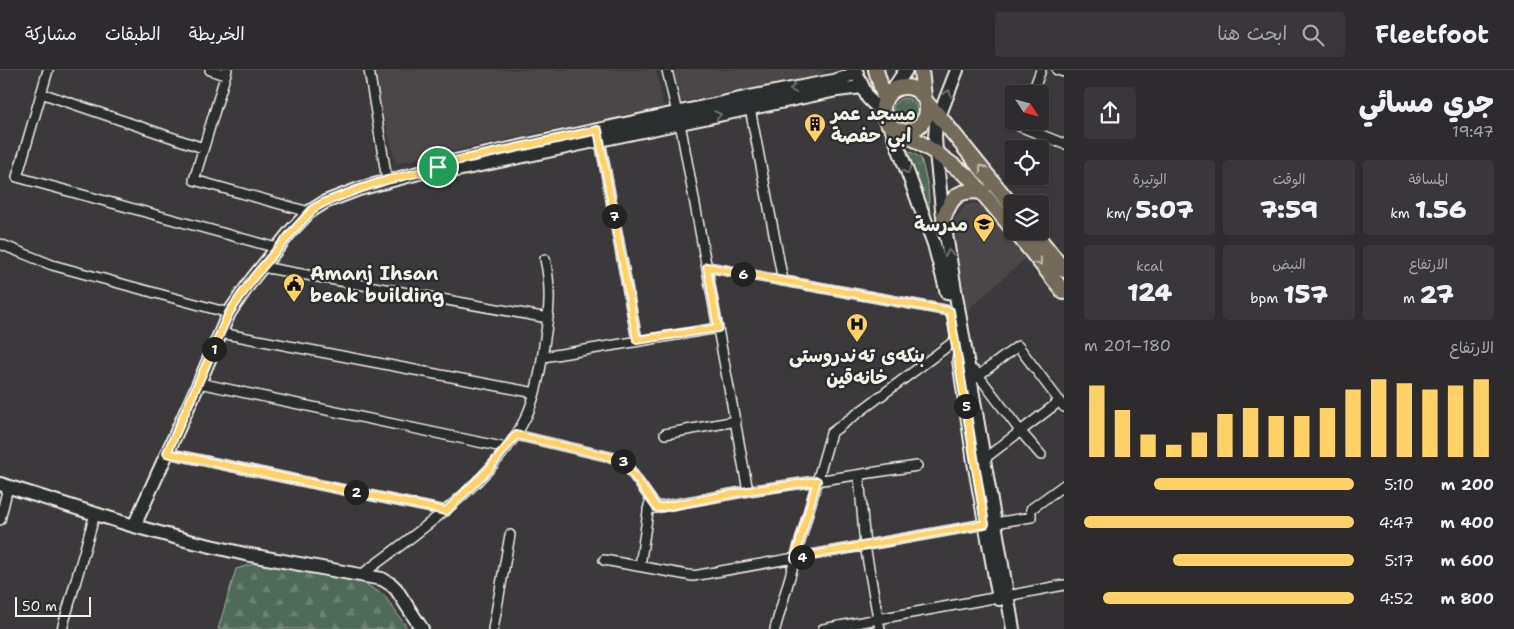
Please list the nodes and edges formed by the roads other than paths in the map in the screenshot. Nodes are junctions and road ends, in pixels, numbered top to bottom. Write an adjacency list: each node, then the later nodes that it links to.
1 (48, 70): 16 (street)
2 (210, 70): 13 (street)
3 (369, 70): 27 (street)
4 (667, 70): 21 (street)
5 (876, 70): 19 (main road)
6 (906, 70): 19 (street)
7 (921, 70): 17 (main road)
8 (956, 70): 20 (street, one-way to 8)
9 (1041, 70): 14 (street)
10 (1057, 70): 12 (street)
11 (856, 72): 15 (street); 18 (street, one-way to 18)
12 (1064, 72)
13 (226, 73): 25 (street)
14 (1035, 85)
15 (862, 88): 18 (street); 19 (street)
16 (41, 93): 25 (street); 36 (street)
17 (925, 100): 19 (main road); 19 (main road); 20 (main road)
18 (749, 103): 21 (street); 41 (street)
19 (890, 112): 26 (main road); 43 (street, one-way to 43)
20 (939, 116): 26 (street); 29 (main road, one-way to 20)
21 (679, 118): 23 (street); 39 (street)
22 (1029, 130): 24 (street)
23 (599, 135): 27 (street); 48 (street)
24 (1064, 144)
25 (203, 148): 30 (street)
26 (936, 153): 28 (main road); 31 (street)
27 (387, 180): 30 (street)
28 (983, 192): 31 (main road); 32 (main road)
29 (1004, 196)
30 (310, 212): 36 (street)
31 (944, 217): 51 (street, one-way to 31)
32 (1004, 218)
33 (1022, 240): 42 (main road, one-way to 42)
34 (1040, 240): 40 (main road)
35 (0, 244): 44 (street)
36 (277, 248): 38 (street)
37 (545, 259): 45 (street)
38 (262, 267): 44 (street); 45 (street)
39 (707, 267): 41 (street); 46 (street)
40 (1064, 270)
41 (783, 281): 43 (street)
42 (1064, 292)
43 (950, 311): 49 (street)
44 (229, 313): 47 (street)
45 (548, 318): 50 (street)
46 (718, 328): 48 (street); 55 (street)
47 (221, 333): 52 (street); 53 (street)
48 (637, 340): 50 (street)
49 (956, 340): 65 (street); 73 (street)
50 (543, 357): 53 (street)
51 (974, 378): 54 (street); 56 (street); 62 (street)
52 (199, 383): 59 (street); 60 (street)
53 (535, 393): 58 (street)
54 (1062, 404): 56 (street)
55 (736, 422): 57 (street); 68 (street)
56 (1021, 432): 61 (street); 62 (street)
57 (665, 434)
58 (516, 435): 59 (street); 69 (street)
59 (507, 448): 70 (street)
60 (167, 453): 70 (street); 74 (street)
61 (1041, 455)
62 (984, 458): 73 (street)
63 (917, 466): 64 (street)
64 (859, 475): 65 (street); 76 (street)
65 (817, 481): 68 (street); 77 (street)
66 (1064, 485): 73 (street)
67 (4, 486): 71 (street); 72 (street)
68 (748, 491): 69 (street)
69 (653, 509): 79 (street)
70 (446, 511): 80 (street)
71 (95, 514): 74 (street); 84 (street)
72 (0, 520)
73 (990, 524): 76 (street); 82 (street)
74 (134, 526): 80 (street)
75 (510, 535): 86 (street)
76 (865, 546): 77 (street); 83 (street)
77 (795, 558): 79 (street); 87 (street)
78 (604, 560): 79 (street)
79 (640, 566)
80 (361, 575): 85 (street)
81 (1064, 585): 82 (street)
82 (1003, 596): 83 (street); 90 (street); 91 (street)
83 (879, 619): 88 (street); 89 (street)
84 (62, 629)
85 (422, 629)
86 (493, 629)
87 (775, 629)
88 (823, 629)
89 (880, 629)
90 (1004, 629)
91 (1013, 629)

